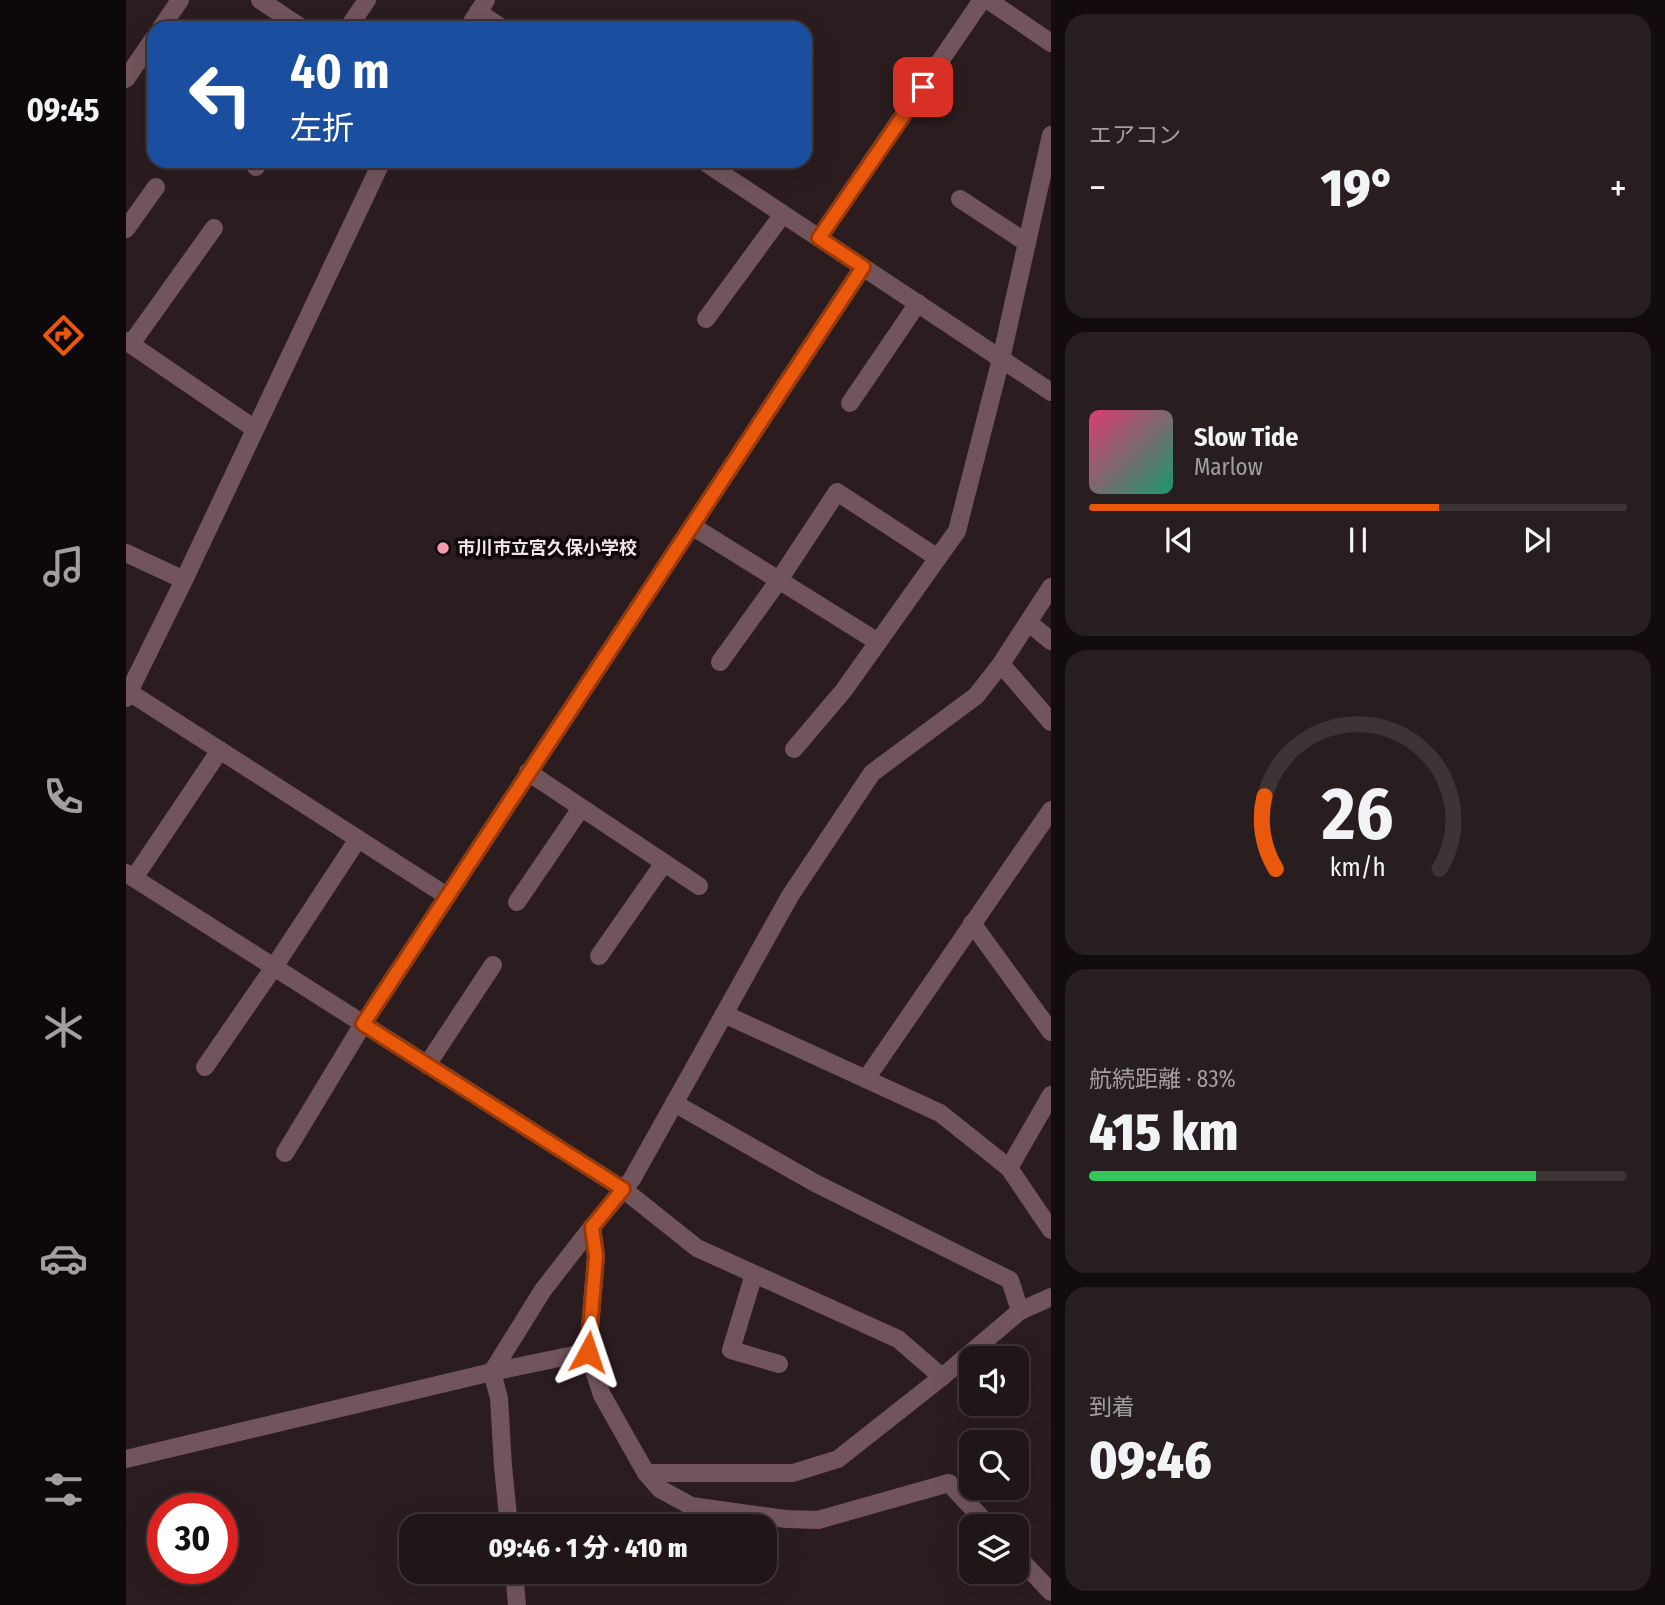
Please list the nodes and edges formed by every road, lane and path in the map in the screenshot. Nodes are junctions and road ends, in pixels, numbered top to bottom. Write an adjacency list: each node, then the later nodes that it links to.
1 (180, 0): 7 (street)
2 (260, 0): 8 (street)
3 (367, 0): 9 (street)
4 (982, 0): 23 (street)
5 (988, 0): 12 (street)
6 (482, 6): 10 (street); 11 (street)
7 (166, 21)
8 (292, 21)
9 (353, 21)
10 (472, 21)
11 (496, 21)
12 (1051, 43)
13 (147, 48): 14 (street)
14 (126, 79)
15 (1051, 135): 24 (street)
16 (379, 168): 32 (street)
17 (714, 168): 20 (street)
18 (156, 187): 22 (street)
19 (960, 199): 24 (street)
20 (783, 214): 23 (street); 27 (street)
21 (214, 228): 28 (street)
22 (126, 229)
23 (819, 238): 25 (street)
24 (1027, 243): 29 (street)
25 (863, 267): 26 (street); 33 (street)
26 (918, 303): 29 (street); 31 (street)
27 (706, 319)
28 (129, 342): 32 (street)
29 (1002, 359): 30 (street); 35 (street)
30 (1051, 392)
31 (850, 403)
32 (255, 429): 36 (street)
33 (692, 526): 37 (street); 48 (street)
34 (126, 553): 36 (street)
35 (938, 558): 37 (street); 41 (street)
36 (184, 580): 44 (street)
37 (779, 580): 41 (street); 42 (street)
38 (1051, 587): 39 (street)
39 (1029, 622): 40 (street); 43 (street)
40 (1051, 641)
41 (878, 642): 46 (street)
42 (720, 662)
43 (1001, 664): 45 (street); 61 (street)
44 (127, 693): 47 (street)
45 (1051, 722)
46 (794, 749)
47 (220, 750): 51 (street); 53 (street)
48 (528, 772): 49 (street); 55 (street)
49 (581, 808): 52 (street); 56 (street)
50 (1051, 810): 57 (street)
51 (358, 839): 55 (street); 60 (street)
52 (664, 863): 54 (street); 58 (street)
53 (130, 875): 60 (street)
54 (699, 886)
55 (447, 896): 62 (street)
56 (517, 902)
57 (972, 923): 63 (street); 66 (street)
58 (599, 956)
59 (493, 965): 64 (street)
60 (274, 967): 62 (street); 65 (street)
61 (724, 1014): 66 (street); 68 (street)
62 (363, 1024): 64 (street); 69 (street)
63 (1051, 1032)
64 (427, 1065): 71 (street)
65 (205, 1067)
66 (866, 1079): 70 (street)
67 (1051, 1095): 70 (street)
68 (674, 1103): 71 (street); 76 (street)
69 (285, 1153)
70 (1009, 1168): 73 (street)
71 (623, 1189): 72 (street); 74 (street)
72 (592, 1227): 77 (street); 79 (street)
73 (1051, 1230)
74 (754, 1274): 78 (street); 80 (street)
75 (1051, 1297): 76 (street)
76 (1020, 1311): 80 (street)
77 (588, 1352): 79 (street); 82 (street)
78 (779, 1364)
79 (492, 1371): 81 (street); 83 (street)
80 (942, 1377): 82 (street)
81 (126, 1459)
82 (646, 1473): 84 (street)
83 (508, 1514)
84 (978, 1514)
85 (1029, 1568): 87 (street)
86 (515, 1584): 88 (street)
87 (1051, 1591)
88 (517, 1605)

